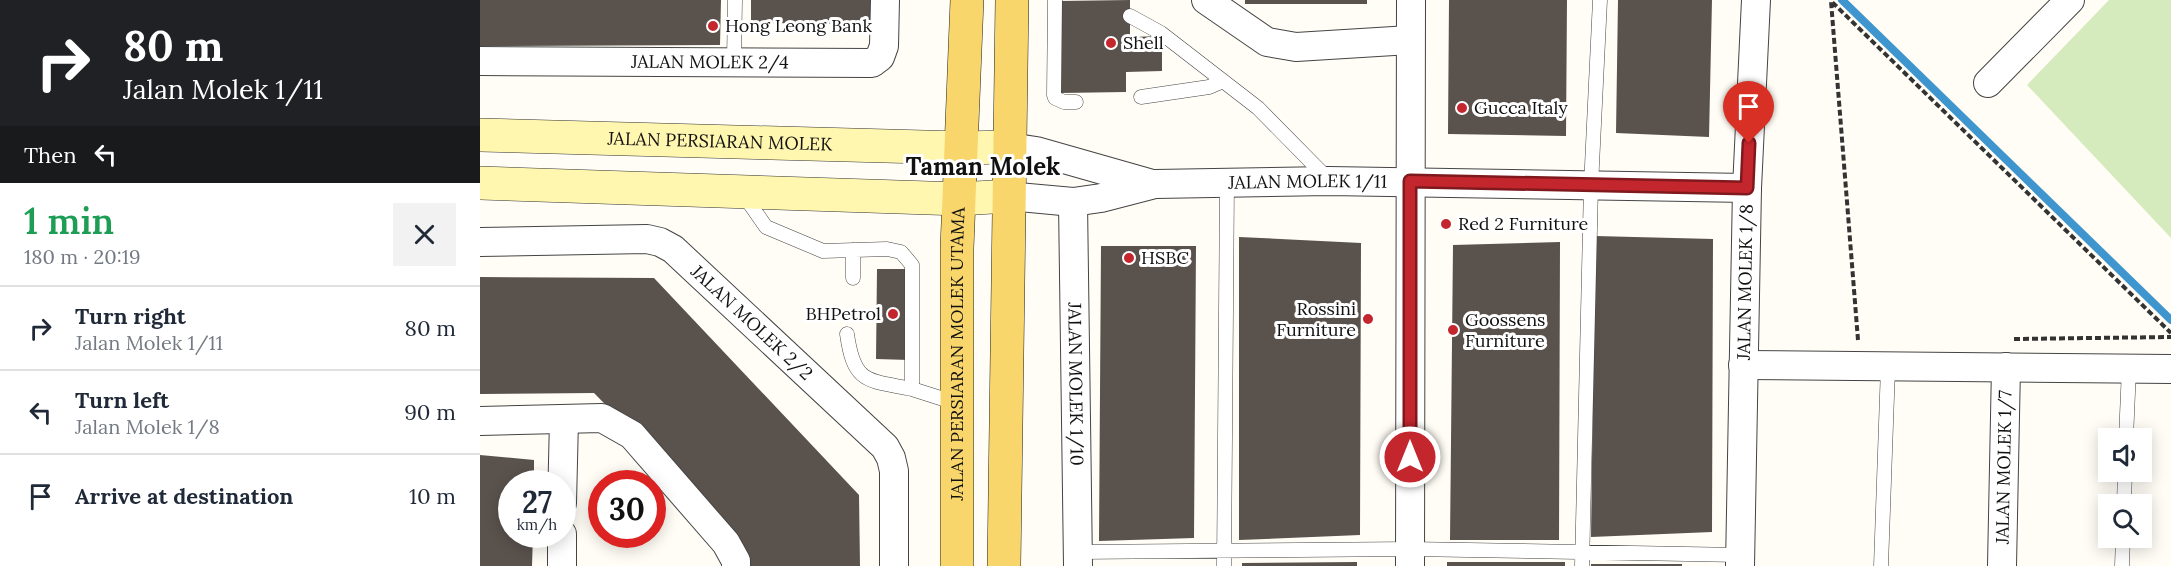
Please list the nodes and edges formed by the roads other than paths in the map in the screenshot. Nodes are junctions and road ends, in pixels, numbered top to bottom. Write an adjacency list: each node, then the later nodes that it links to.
1 (735, 0): 14 (lane)
2 (885, 0): 14 (street, JALAN MOLEK 2/4)
3 (967, 0): 21 (main road, JALAN PERSIARAN MOLEK UTAMA)
4 (1012, 0): 20 (main road)
5 (1055, 0): 18 (lane)
6 (1411, 0): 12 (street)
7 (1600, 0): 27 (lane)
8 (1756, 0): 28 (street, JALAN MOLEK 1/8)
9 (2070, 0): 16 (street)
10 (1212, 2): 12 (street)
11 (1130, 16): 15 (lane)
12 (1410, 40): 23 (street)
13 (480, 61): 14 (street, JALAN MOLEK 2/4)
14 (734, 61)
15 (1223, 81): 17 (lane); 22 (lane)
16 (1988, 83)
17 (1141, 98)
18 (1076, 102)
19 (480, 135): 21 (main road, JALAN PERSIARAN MOLEK)
20 (1009, 147): 21 (main road, JALAN PERSIARAN MOLEK); 26 (street, JALAN MOLEK 1/11); 30 (main road)
21 (961, 148): 31 (main road, JALAN PERSIARAN MOLEK UTAMA)
22 (1329, 181): 23 (street, JALAN MOLEK 1/11); 25 (street, JALAN MOLEK 1/11)
23 (1410, 181): 27 (street, JALAN MOLEK 1/11); 52 (street)
24 (480, 183): 29 (main road)
25 (1227, 183): 26 (street, JALAN MOLEK 1/11); 50 (lane)
26 (1155, 184): 32 (street, JALAN MOLEK 1/11)
27 (1591, 186): 28 (street, JALAN MOLEK 1/11); 51 (lane)
28 (1747, 188): 37 (street, JALAN MOLEK 1/8)
29 (741, 192): 31 (main road); 34 (lane)
30 (1008, 196): 31 (main road); 32 (street, JALAN MOLEK 1/11); 59 (main road)
31 (960, 199): 43 (main road, JALAN PERSIARAN MOLEK UTAMA)
32 (1073, 202): 53 (street, JALAN MOLEK 1/10)
33 (480, 242): 57 (street, JALAN MOLEK 2/2)
34 (853, 250): 35 (lane); 42 (lane)
35 (853, 278)
36 (847, 334): 42 (lane)
37 (1743, 365): 38 (street); 54 (street, JALAN MOLEK 1/8)
38 (1888, 367): 39 (street); 62 (lane)
39 (2006, 367): 40 (street); 63 (street, JALAN MOLEK 1/7)
40 (2129, 369): 41 (street); 46 (lane)
41 (2171, 369)
42 (912, 389): 43 (lane)
43 (958, 404): 58 (main road, JALAN PERSIARAN MOLEK UTAMA)
44 (564, 420): 45 (street); 47 (street); 56 (street)
45 (480, 421)
46 (2127, 428)
47 (563, 470)
48 (562, 548): 55 (street)
49 (2123, 548): 64 (lane)
50 (1223, 550): 52 (lane); 53 (lane); 60 (lane)
51 (1583, 551): 52 (lane); 54 (lane); 61 (lane)
52 (1410, 557)
53 (1078, 559)
54 (1740, 560)
55 (562, 566)
56 (736, 566)
57 (894, 566)
58 (957, 566)
59 (1004, 566)
60 (1224, 566)
61 (1582, 566)
62 (1881, 566)
63 (2002, 566)
64 (2122, 566)

